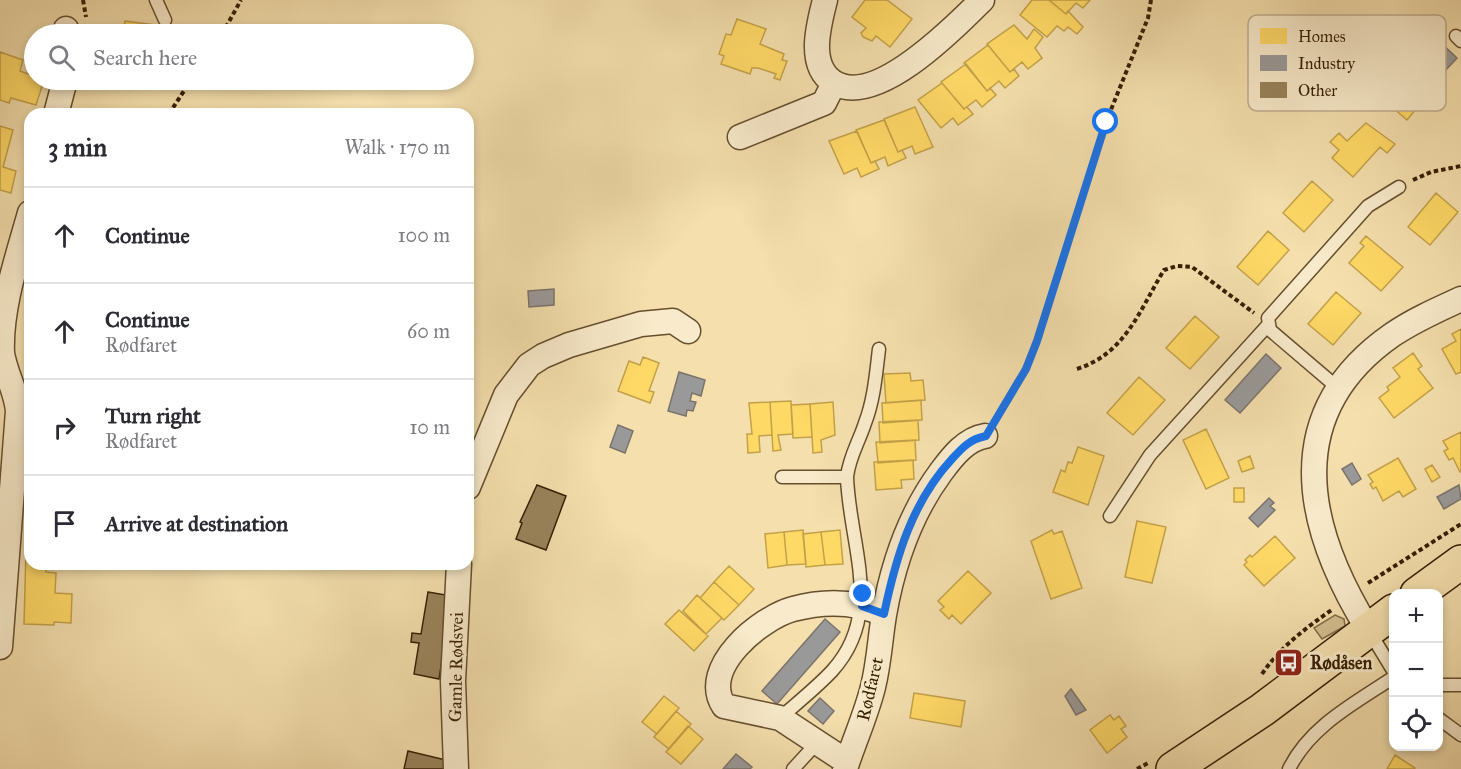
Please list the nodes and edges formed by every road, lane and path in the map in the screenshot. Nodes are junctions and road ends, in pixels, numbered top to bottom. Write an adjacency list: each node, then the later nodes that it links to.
1 (156, 0): 6 (lane)
2 (241, 0): 7 (path)
3 (825, 0): 8 (street)
4 (982, 0): 8 (street)
5 (1151, 0): 23 (path)
6 (165, 20)
7 (228, 24)
8 (834, 83): 13 (street)
9 (62, 90): 11 (street)
10 (185, 90): 12 (path)
11 (58, 108)
12 (173, 108)
13 (740, 137)
14 (1461, 166): 15 (path)
15 (1399, 187): 18 (lane)
16 (24, 236): 35 (street)
17 (1461, 300): 22 (street)
18 (1268, 322): 21 (path); 22 (lane); 27 (lane)
19 (688, 331): 24 (street)
20 (879, 349): 26 (lane)
21 (1077, 369)
22 (1338, 388): 32 (street)
23 (986, 436): 33 (street, Rødfaret)
24 (474, 472)
25 (782, 477): 26 (lane)
26 (847, 477): 33 (lane)
27 (1110, 516)
28 (1461, 524): 32 (path)
29 (1461, 562): 31 (main road)
30 (459, 570): 46 (street, Gamle Rødsvei)
31 (1424, 589)
32 (1348, 597): 34 (street); 37 (path)
33 (873, 610): 41 (lane); 41 (street, Rødfaret); 45 (street, Rødfaret)
34 (1381, 620): 36 (lane); 48 (main road)
35 (0, 647)
36 (1389, 654)
37 (1274, 657)
38 (1389, 678): 49 (lane)
39 (1443, 685): 40 (lane)
40 (1461, 685)
41 (780, 718): 44 (street, Rødfaret)
42 (1443, 722): 43 (lane)
43 (1461, 735)
44 (816, 744): 45 (street, Rødfaret); 47 (lane)
45 (846, 766)
46 (456, 769)
47 (793, 769)
48 (1173, 769)
49 (1289, 769)

